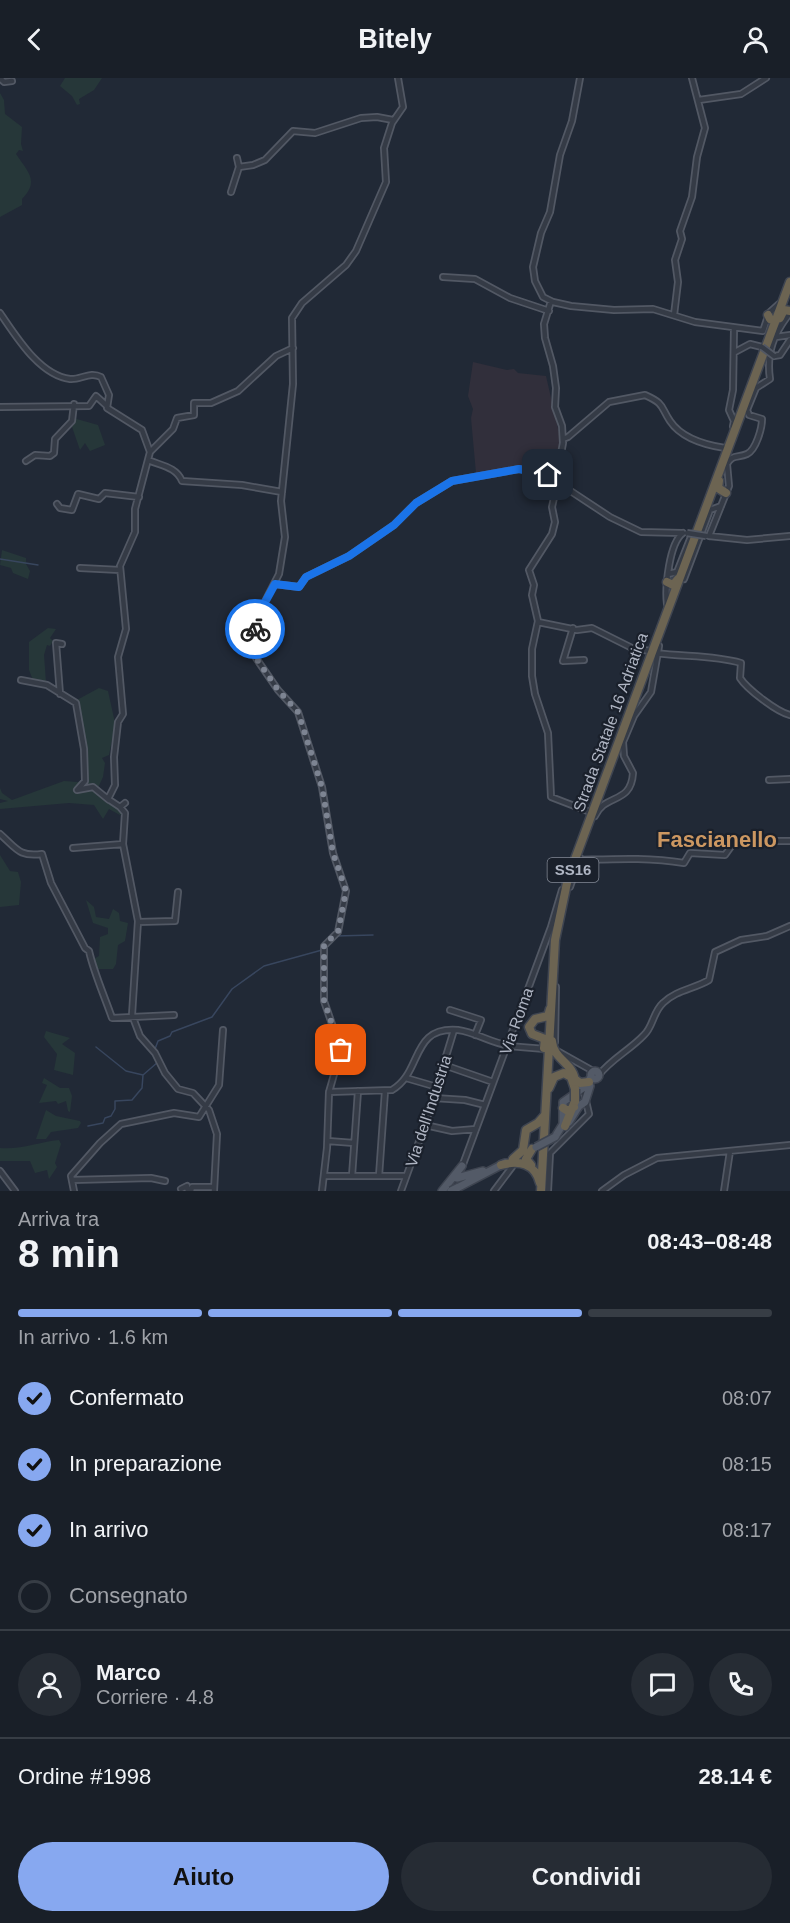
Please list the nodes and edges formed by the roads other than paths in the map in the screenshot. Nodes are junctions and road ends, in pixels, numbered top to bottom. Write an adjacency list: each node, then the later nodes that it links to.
1 (0, 78): 6 (street)
2 (398, 78): 8 (street)
3 (580, 78): 16 (street)
4 (692, 78): 7 (street)
5 (766, 78): 7 (street)
6 (12, 81)
7 (699, 100): 20 (street)
8 (393, 120): 10 (street); 25 (street)
9 (237, 158): 10 (street)
10 (239, 166): 11 (street)
11 (231, 192)
12 (790, 274): 21 (street)
13 (443, 277): 17 (street)
14 (790, 282): 18 (highway)
15 (789, 294): 18 (highway); 23 (highway, Strada Statale 16 Adriatica / SS16)
16 (551, 301): 17 (street); 20 (street)
17 (549, 310): 31 (street)
18 (788, 310): 21 (highway); 23 (highway)
19 (0, 313): 29 (street)
20 (674, 315): 22 (street)
21 (768, 318): 23 (street)
22 (736, 330): 23 (street); 24 (street)
23 (777, 339): 23 (street, bridge); 24 (street); 36 (highway, Strada Statale 16 Adriatica / SS16); 41 (street); 47 (highway, Strada Statale 16 Adriatica / SS16)
24 (737, 347): 27 (street)
25 (292, 348): 33 (street); 39 (street)
26 (757, 365): 27 (street)
27 (733, 390): 32 (street)
28 (74, 404): 29 (street); 30 (street); 35 (street)
29 (107, 406): 33 (street)
30 (0, 407)
31 (563, 439): 32 (street); 37 (street)
32 (725, 448): 47 (street)
33 (150, 452): 34 (street)
34 (148, 460): 39 (street); 40 (street)
35 (26, 461)
36 (721, 473): 41 (highway, Strada Statale 16 Adriatica / SS16); 41 (highway)
37 (555, 476): 38 (street); 38 (street); 49 (street)
38 (559, 483): 44 (street); 51 (street)
39 (282, 492): 49 (street)
40 (139, 497): 42 (street); 48 (street)
41 (721, 499): 43 (street); 47 (highway, Strada Statale 16 Adriatica / SS16)
42 (57, 504)
43 (711, 534): 44 (street, bridge); 45 (street)
44 (678, 536): 47 (street)
45 (790, 536)
46 (80, 568): 48 (street)
47 (679, 569): 50 (highway, Strada Statale 16 Adriatica / SS16); 50 (highway); 54 (street, Via Roma); 55 (street); 79 (highway, Strada Statale 16 Adriatica / SS16)
48 (120, 570): 62 (street)
49 (275, 584): 91 (street)
50 (671, 601): 72 (highway, Strada Statale 16 Adriatica / SS16)
51 (538, 622): 52 (street); 63 (street)
52 (573, 628): 54 (street); 56 (street)
53 (62, 644): 58 (street)
54 (650, 651): 63 (street, Via Roma)
55 (657, 653): 59 (street); 68 (street)
56 (584, 660)
57 (21, 680): 58 (street)
58 (60, 694): 62 (street)
59 (790, 715)
60 (790, 779): 61 (street)
61 (769, 780)
62 (109, 801): 66 (street)
63 (590, 812): 81 (street, Via Roma)
64 (0, 834): 75 (street)
65 (790, 841): 68 (street)
66 (123, 844): 67 (street); 70 (street)
67 (73, 848)
68 (579, 860): 87 (street)
69 (178, 892): 70 (street)
70 (138, 922): 75 (street)
71 (790, 926): 87 (street)
72 (551, 1003): 76 (highway); 79 (highway, Strada Statale 16 Adriatica / SS16)
73 (450, 1010): 80 (street)
74 (174, 1015): 75 (street)
75 (132, 1016): 95 (street)
76 (543, 1018): 79 (highway); 82 (highway)
77 (223, 1030): 95 (street)
78 (454, 1030): 80 (street); 83 (street, Via dell'Industria); 84 (street)
79 (551, 1032): 85 (highway); 97 (highway, Strada Statale 16 Adriatica / SS16)
80 (475, 1035): 81 (street)
81 (505, 1044): 82 (street); 86 (street, Via Roma)
82 (544, 1048): 93 (street)
83 (444, 1065): 86 (street); 88 (street, Via dell'Industria)
84 (406, 1078): 88 (street); 90 (street)
85 (576, 1079): 87 (highway); 87 (highway)
86 (493, 1082): 94 (street, Via Roma)
87 (587, 1086): 96 (main road); 96 (highway); 97 (highway); 100 (highway); 133 (street)
88 (437, 1087): 92 (street, Via dell'Industria)
89 (358, 1091): 90 (street); 91 (street); 106 (street)
90 (385, 1091): 117 (street)
91 (329, 1092): 105 (street)
92 (434, 1098): 94 (street); 98 (street, Via dell'Industria)
93 (544, 1102)
94 (485, 1105): 101 (street, Via Roma)
95 (207, 1107): 120 (street); 123 (street)
96 (563, 1108): 103 (main road)
97 (545, 1116): 99 (highway); 102 (highway, Strada Statale 16 Adriatica / SS16); 132 (highway, Strada Statale 16 Adriatica / SS16)
98 (425, 1125): 101 (street); 118 (street, Via dell'Industria)
99 (533, 1126): 102 (highway); 104 (highway)
100 (565, 1126): 103 (main road)
101 (475, 1130): 112 (street, Via Roma)
102 (544, 1134): 110 (highway, Strada Statale 16 Adriatica / SS16)
103 (555, 1137): 108 (main road, bridge)
104 (523, 1138): 108 (highway); 111 (highway)
105 (328, 1141): 106 (street); 115 (street)
106 (354, 1143): 116 (street)
107 (790, 1145): 109 (street)
108 (534, 1148): 110 (highway); 111 (main road)
109 (730, 1151): 134 (street); 135 (street)
110 (543, 1156): 132 (highway, Strada Statale 16 Adriatica / SS16)
111 (513, 1163): 113 (main road); 131 (street)
112 (462, 1166): 119 (main road); 130 (main road)
113 (498, 1167): 119 (main road); 124 (main road); 132 (highway)
114 (0, 1171): 125 (street)
115 (324, 1176): 116 (street); 128 (street)
116 (352, 1176): 117 (street)
117 (378, 1176): 118 (street)
118 (406, 1176): 129 (street, Via dell'Industria)
119 (461, 1177): 124 (street)
120 (72, 1180): 121 (street); 126 (street)
121 (165, 1181)
122 (181, 1189): 127 (street)
123 (214, 1189): 127 (street)
124 (455, 1190)
125 (15, 1191)
126 (74, 1191)
127 (190, 1191)
128 (321, 1191)
129 (401, 1191)
130 (442, 1191)
131 (494, 1191)
132 (542, 1191)
133 (548, 1191)
134 (602, 1191)
135 (724, 1191)

